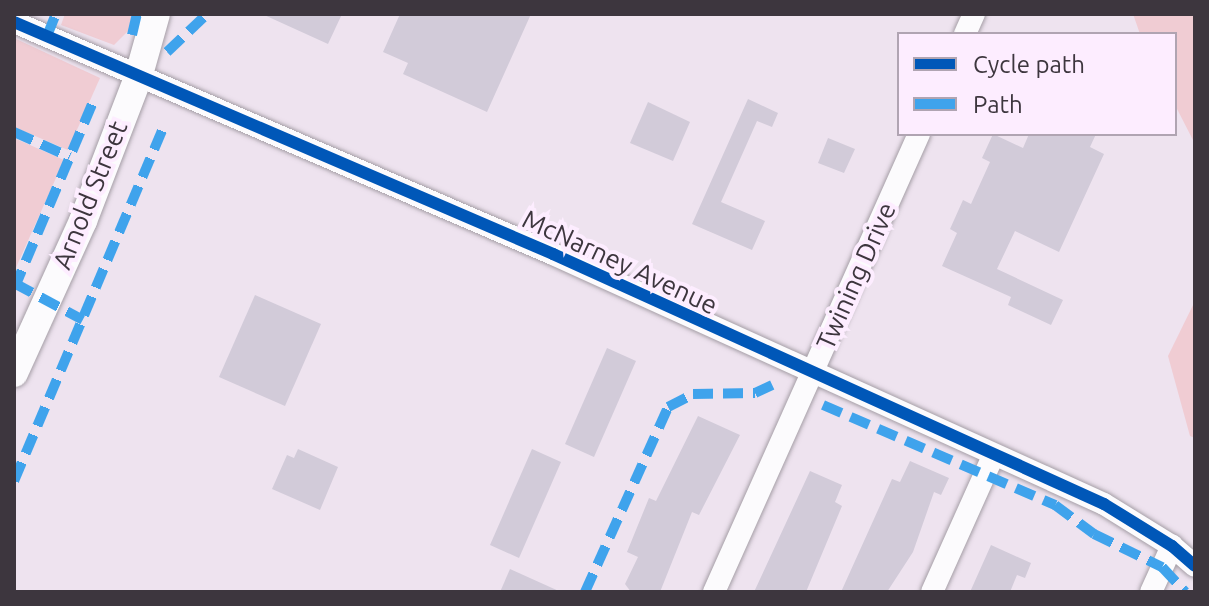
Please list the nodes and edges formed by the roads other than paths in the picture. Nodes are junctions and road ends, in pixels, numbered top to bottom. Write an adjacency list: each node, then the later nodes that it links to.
1 (156, 14): 3 (main road, Arnold Street)
2 (14, 22): 3 (street, McNarney Avenue)
3 (139, 75): 5 (main road, Arnold Street); 6 (street, McNarney Avenue)
4 (918, 136): 6 (street, Twining Drive)
5 (14, 373)
6 (813, 375): 7 (street, McNarney Avenue); 10 (street, Twining Drive)
7 (993, 456): 8 (street, McNarney Avenue); 11 (street)
8 (1172, 546): 9 (street, McNarney Avenue); 12 (street)
9 (1195, 566)
10 (714, 592)
11 (932, 592)
12 (1151, 592)

